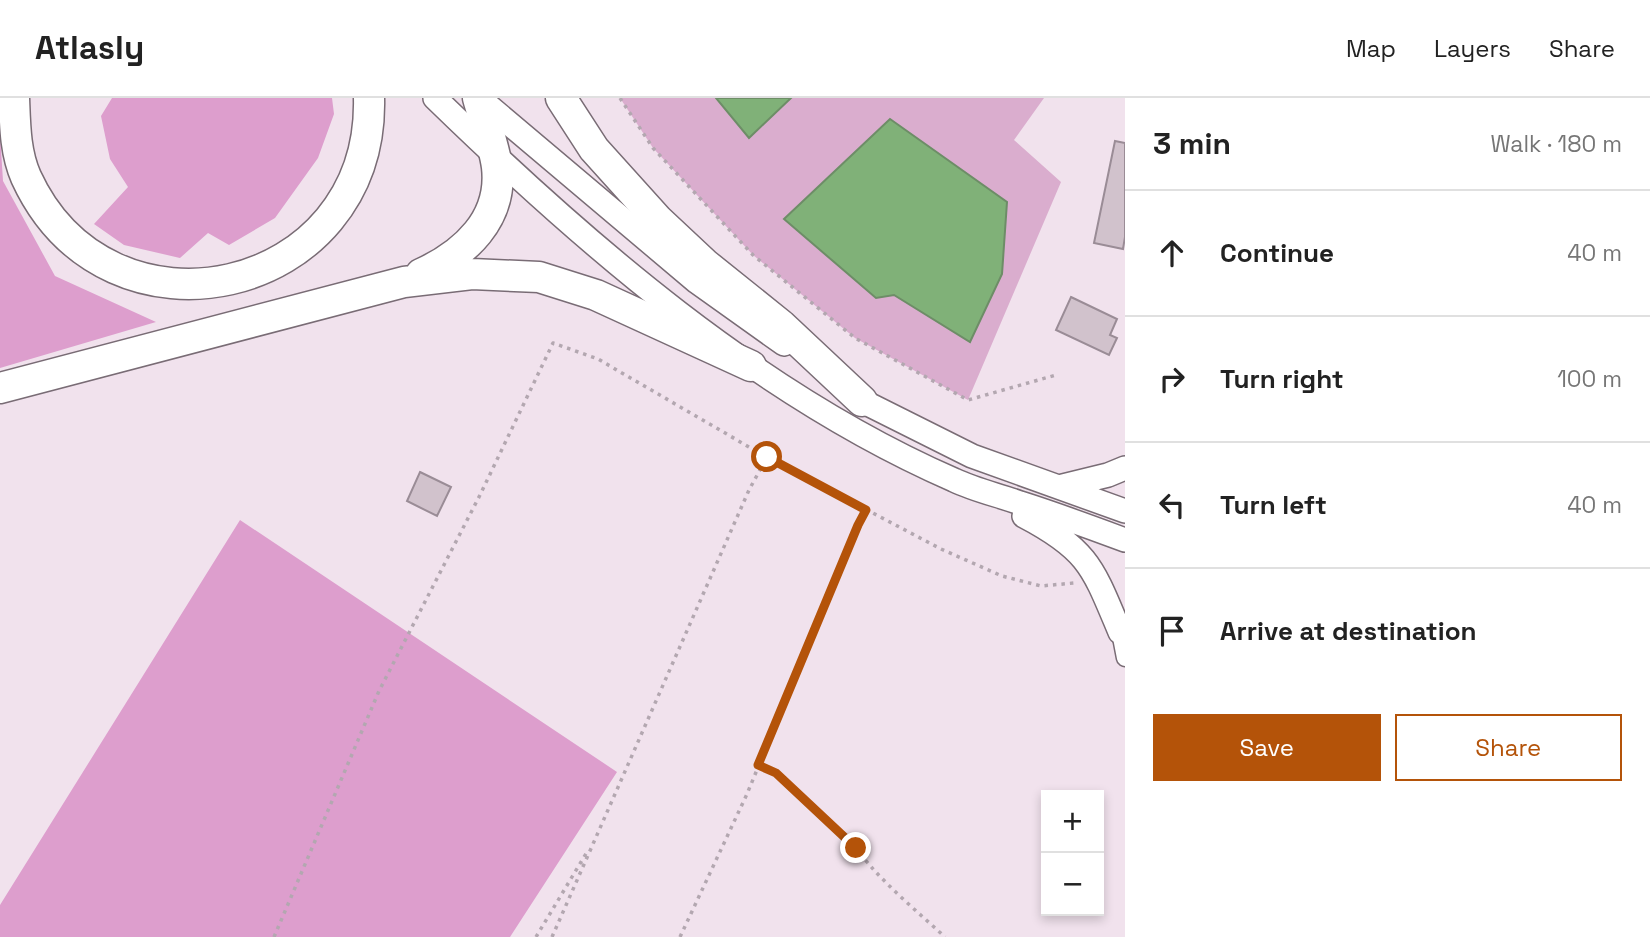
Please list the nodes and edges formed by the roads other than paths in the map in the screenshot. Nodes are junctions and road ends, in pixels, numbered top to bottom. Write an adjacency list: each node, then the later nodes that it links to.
1 (14, 98): 2 (highway)
2 (369, 98)
3 (435, 98): 6 (main road)
4 (478, 98): 6 (highway); 10 (main road)
5 (561, 98): 10 (highway)
6 (495, 157): 7 (highway); 8 (main road)
7 (404, 282): 8 (highway); 9 (highway)
8 (751, 366): 12 (main road)
9 (0, 388)
10 (862, 401): 13 (main road)
11 (1125, 468): 13 (main road)
12 (956, 481): 15 (main road); 17 (main road)
13 (1059, 487): 14 (main road)
14 (1125, 511)
15 (1125, 540)
16 (1125, 607): 17 (main road)
17 (1119, 632): 18 (street)
18 (1125, 658)

